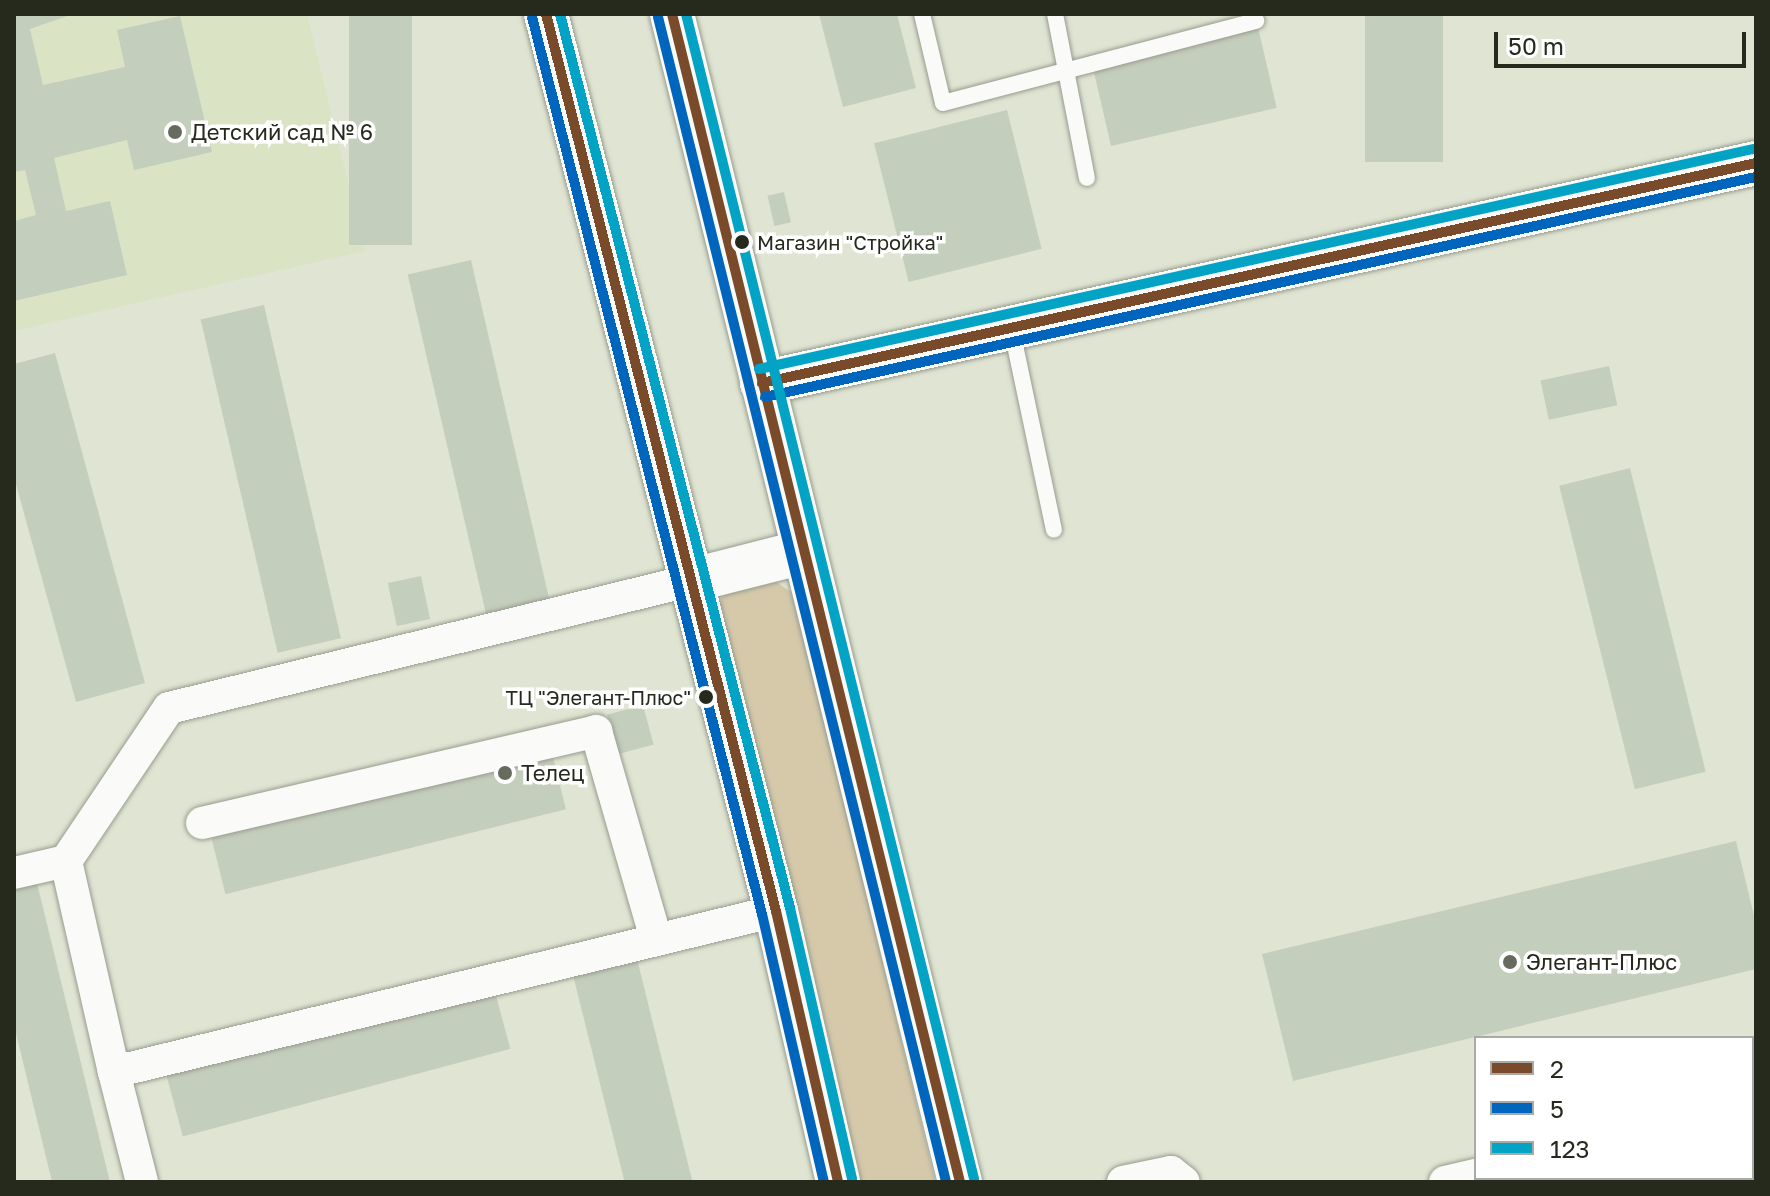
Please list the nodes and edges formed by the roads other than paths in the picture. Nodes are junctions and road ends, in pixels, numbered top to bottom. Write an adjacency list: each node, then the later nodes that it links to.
1 (546, 14): 13 (main road)
2 (672, 14): 10 (main road)
3 (922, 14): 6 (lane)
4 (1055, 14): 6 (lane)
5 (1256, 21): 6 (lane)
6 (1062, 69): 8 (lane)
7 (1756, 163): 9 (main road)
8 (1087, 178)
9 (1010, 325): 10 (main road); 11 (lane)
10 (762, 383): 12 (main road)
11 (1054, 530)
12 (803, 552): 13 (main road); 23 (main road)
13 (693, 580): 15 (street); 17 (main road)
14 (202, 823): 18 (street)
15 (66, 861): 16 (street); 19 (street)
16 (14, 873)
17 (776, 911): 18 (street); 22 (main road)
18 (656, 939): 19 (street)
19 (114, 1072): 21 (street)
20 (1474, 1175): 26 (street)
21 (142, 1182)
22 (838, 1182)
23 (960, 1182)
24 (1123, 1182): 25 (street)
25 (1184, 1182)
26 (1445, 1182)

